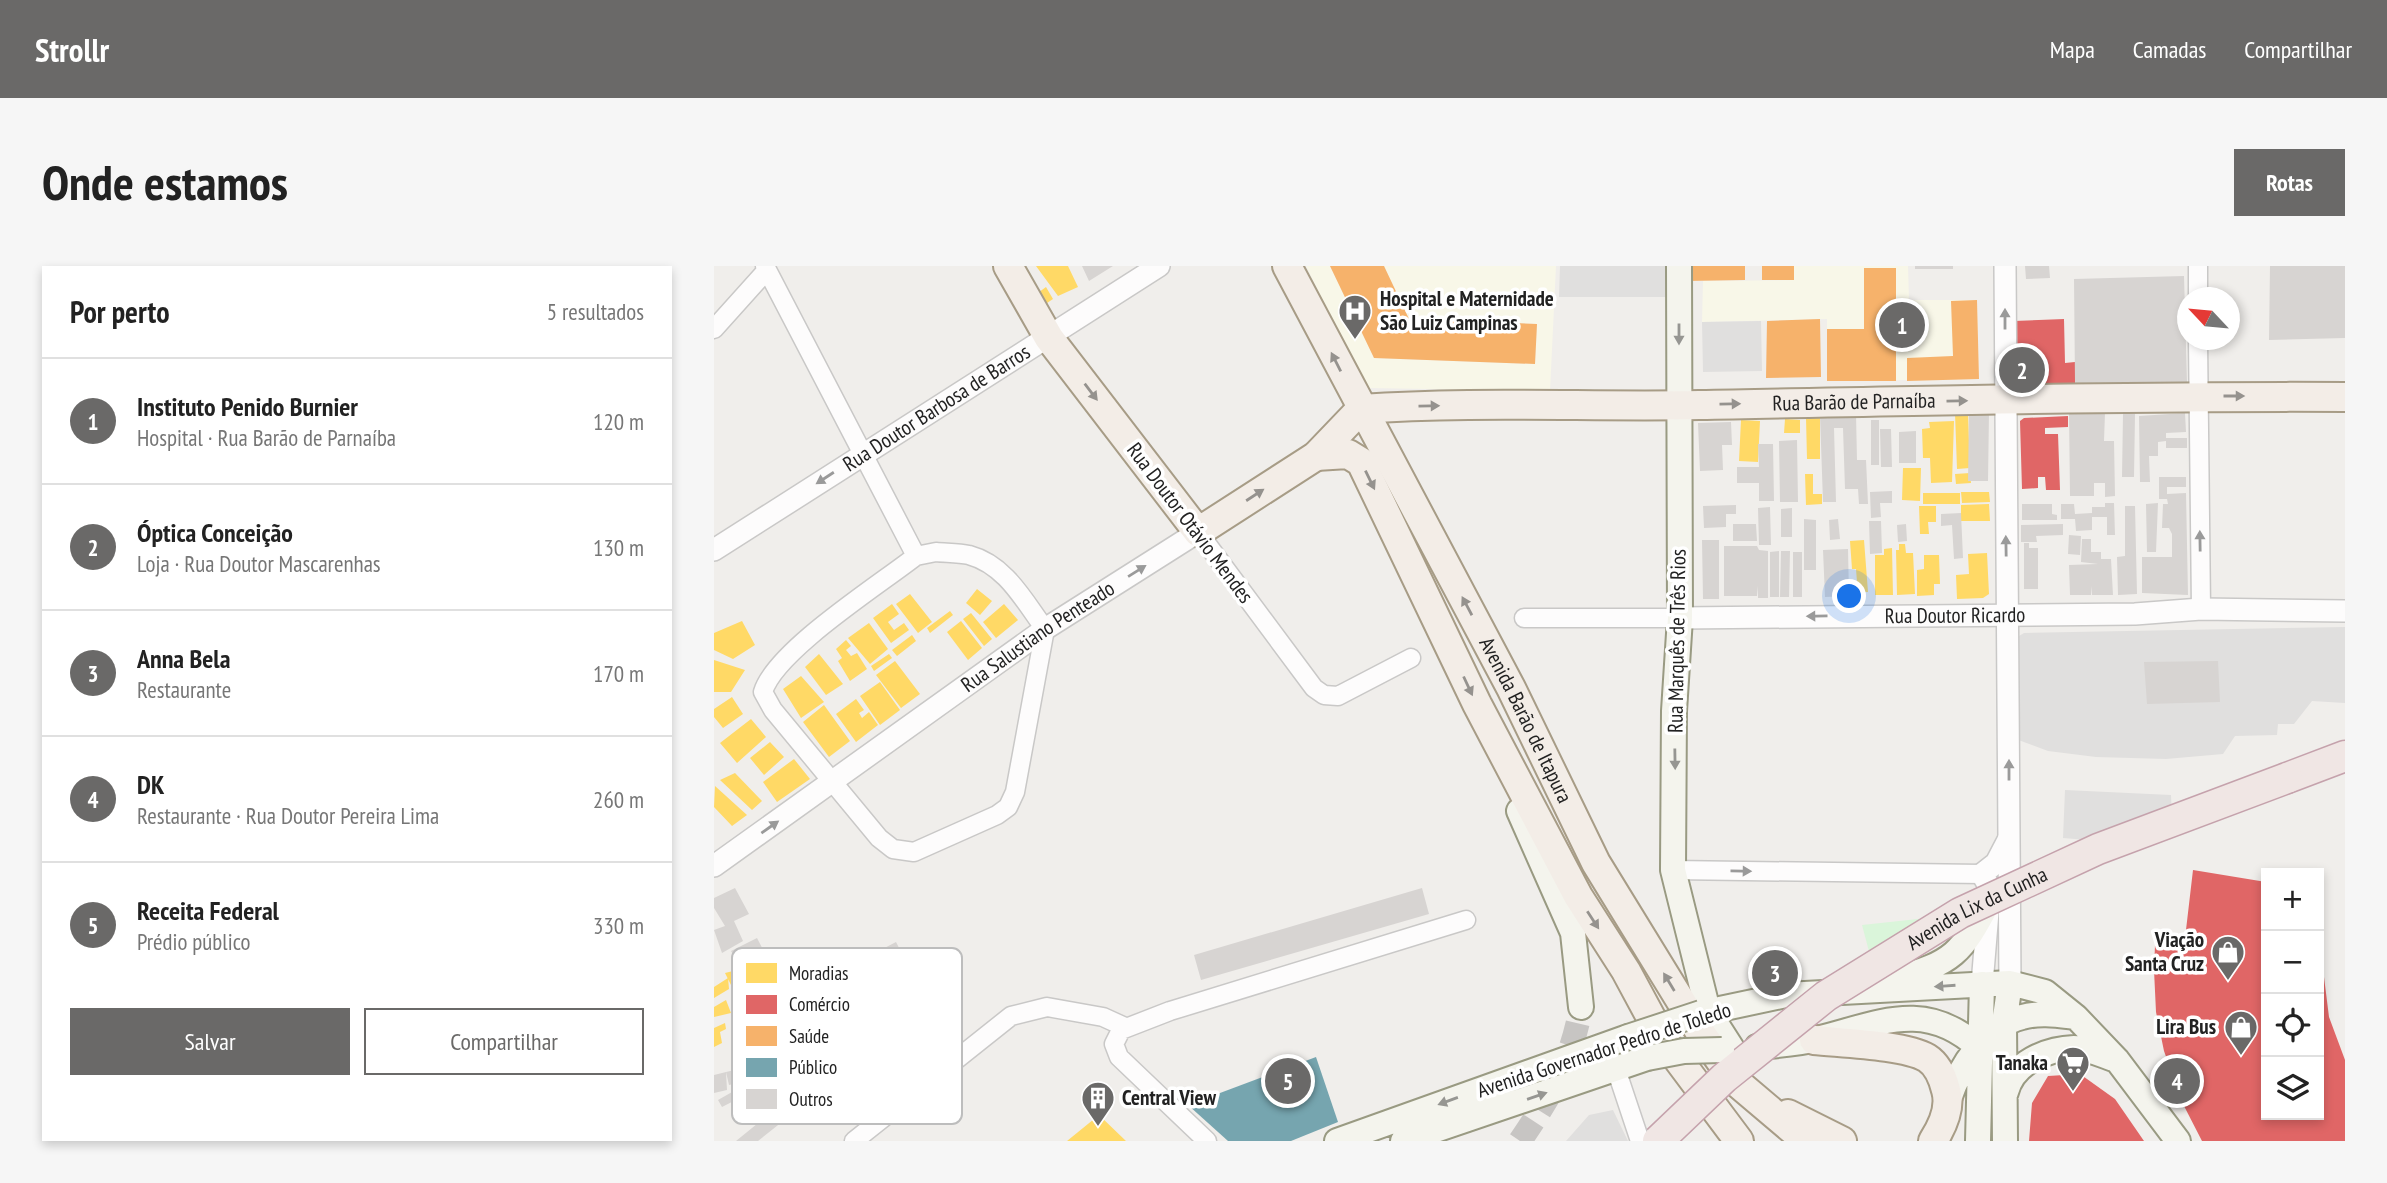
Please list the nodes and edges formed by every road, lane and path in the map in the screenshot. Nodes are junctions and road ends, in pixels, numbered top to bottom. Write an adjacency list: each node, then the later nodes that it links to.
1 (1008, 266): 10 (main road, Rua Doutor Otávio Mendes)
2 (1159, 266): 10 (street, Rua Doutor Barbosa de Barros)
3 (1287, 266): 16 (main road, Avenida Barão de Itapura, one-way to 3)
4 (1679, 266): 15 (main road, Rua Marquês de Três Rios, one-way to 15)
5 (2005, 266): 14 (street, one-way to 5)
6 (2198, 266): 8 (street)
7 (766, 268): 9 (street); 17 (street)
8 (2198, 287)
9 (714, 329)
10 (1049, 338): 17 (street, Rua Doutor Barbosa de Barros); 19 (main road, Rua Doutor Otávio Mendes, one-way to 19)
11 (2198, 350): 12 (street)
12 (2199, 396): 13 (main road, Rua Barão de Parnaíba, one-way to 13); 14 (main road, Rua Barão de Parnaíba); 22 (street, one-way to 12)
13 (2345, 397)
14 (2005, 400): 15 (main road, Rua Barão de Parnaíba, one-way to 14); 24 (street, one-way to 14)
15 (1679, 405): 16 (main road, Rua Barão de Parnaíba, one-way to 15); 26 (main road, Rua Marquês de Três Rios)
16 (1361, 409): 18 (main road, Rua Salustiano Penteado); 54 (main road, Avenida Barão de Itapura, one-way to 16)
17 (863, 453): 20 (street, Rua Doutor Barbosa de Barros, one-way to 20); 21 (street)
18 (1316, 456): 19 (main road, Rua Salustiano Penteado, one-way to 18); 29 (main road, Avenida Barão de Itapura, one-way to 29)
19 (1198, 533): 27 (street, Rua Salustiano Penteado, one-way to 19); 28 (street, Rua Doutor Otávio Mendes)
20 (714, 550)
21 (916, 556): 27 (street); 32 (street)
22 (2201, 609): 23 (street, Rua Doutor Ricardo); 24 (street, Rua Doutor Ricardo)
23 (2345, 611)
24 (2008, 614): 26 (street, Rua Doutor Ricardo, one-way to 26); 34 (street, one-way to 24)
25 (1524, 618): 26 (street, Rua Doutor Ricardo)
26 (1680, 618): 36 (main road, Rua Marquês de Três Rios, one-way to 36)
27 (1045, 629): 32 (street, Rua Salustiano Penteado); 32 (street)
28 (1411, 658)
29 (1500, 747): 43 (main road); 65 (main road, Avenida Barão de Itapura, one-way to 65)
30 (2345, 756): 33 (highway, Avenida Lix da Cunha)
31 (2345, 776): 33 (highway, Avenida Lix da Cunha)
32 (835, 783): 35 (street, Rua Salustiano Penteado, one-way to 32)
33 (2292, 786): 63 (highway, Avenida Lix da Cunha, bridge); 64 (highway, Avenida Lix da Cunha)
34 (2009, 838): 37 (street); 40 (street)
35 (714, 866)
36 (1673, 870): 37 (street, one-way to 37); 44 (main road, Rua Marquês de Três Rios)
37 (1982, 874): 38 (street)
38 (1989, 901): 41 (street); 42 (main road)
39 (1466, 920): 47 (street)
40 (2010, 983): 41 (main road, Avenida Governador Pedro de Toledo); 45 (main road, Avenida Governador Pedro de Toledo); 46 (main road)
41 (1982, 984): 42 (main road, Avenida Governador Pedro de Toledo, one-way to 42); 49 (main road)
42 (1860, 989): 44 (main road, Avenida Governador Pedro de Toledo)
43 (1581, 1007)
44 (1704, 1012): 50 (main road, Rua Marquês de Três Rios); 60 (main road, Avenida Governador Pedro de Toledo, one-way to 60, bridge)
45 (2082, 1022): 46 (main road); 52 (main road, Avenida Governador Pedro de Toledo)
46 (2004, 1024): 49 (main road); 55 (main road)
47 (1125, 1027): 51 (street); 59 (street)
48 (1814, 1040): 49 (main road, Avenida Governador Pedro de Toledo); 50 (main road, Avenida Governador Pedro de Toledo); 56 (main road)
49 (1979, 1048): 56 (main road); 69 (main road)
50 (1728, 1050): 53 (main road, Avenida Governador Pedro de Toledo, bridge)
51 (962, 1055)
52 (2117, 1060): 55 (main road); 71 (main road, Avenida Governador Pedro de Toledo)
53 (1616, 1069): 61 (main road, Avenida Governador Pedro de Toledo, one-way to 53); 62 (street)
54 (1734, 1080): 66 (main road, Avenida Barão de Itapura); 67 (main road)
55 (2005, 1093): 70 (main road)
56 (1949, 1099): 68 (main road)
57 (875, 1124): 58 (street)
58 (854, 1141)
59 (1207, 1141)
60 (1337, 1141)
61 (1403, 1141)
62 (1640, 1141)
63 (1658, 1141)
64 (1683, 1141)
65 (1740, 1141)
66 (1806, 1141)
67 (1842, 1141)
68 (1933, 1141)
69 (1978, 1141)
70 (2005, 1141)
71 (2178, 1141)

